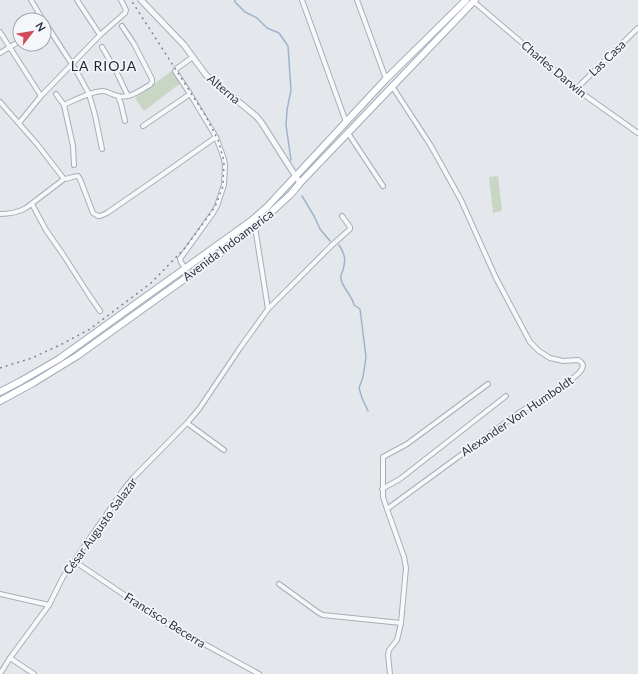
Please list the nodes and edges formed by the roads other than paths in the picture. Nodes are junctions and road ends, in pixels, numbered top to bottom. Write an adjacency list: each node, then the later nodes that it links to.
1 (30, 0): 8 (street)
2 (77, 0): 13 (street)
3 (121, 0): 13 (street)
4 (141, 0): 17 (street, Alterna)
5 (302, 0): 31 (street)
6 (357, 0): 19 (street)
7 (470, 1): 19 (main road, Avenida Indoamerica); 20 (main road, Avenida Indoamerica); 21 (street, Charles Darwin)
8 (38, 12)
9 (122, 26): 27 (street)
10 (638, 28): 21 (street, Las Casa)
11 (0, 32): 14 (street)
12 (52, 36): 18 (street)
13 (100, 36): 18 (street)
14 (10, 47): 16 (street); 25 (street)
15 (102, 47): 27 (street)
16 (0, 53)
17 (193, 57): 24 (street); 39 (street, Alterna)
18 (72, 64): 23 (street); 25 (street)
19 (386, 79): 31 (main road, Avenida Indoamerica)
20 (392, 86): 34 (main road, Avenida Indoamerica); 60 (street, Alexander Von Humboldt)
21 (576, 89): 35 (street, Charles Darwin)
22 (56, 94): 29 (street)
23 (89, 94): 26 (street); 29 (street); 37 (street)
24 (190, 94): 33 (street); 36 (street)
25 (40, 96): 32 (street)
26 (118, 96): 27 (street); 30 (street)
27 (128, 96)
28 (0, 102): 32 (street)
29 (64, 105): 38 (street)
30 (125, 121)
31 (346, 122): 39 (main road, Avenida Indoamerica)
32 (19, 123): 40 (street)
33 (143, 126)
34 (348, 133): 41 (main road, Avenida Indoamerica); 42 (street)
35 (638, 133)
36 (216, 137): 40 (street); 50 (street)
37 (102, 150)
38 (74, 164)
39 (295, 176): 41 (street, Alterna); 46 (main road, Avenida Indoamerica)
40 (64, 179): 43 (street)
41 (300, 183): 47 (main road, Avenida Indoamerica)
42 (383, 186)
43 (32, 204): 44 (street); 52 (street)
44 (0, 214)
45 (342, 216): 51 (street, César Augusto Salazar)
46 (251, 221): 47 (street); 48 (main road, Avenida Indoamerica)
47 (255, 227): 49 (main road, Avenida Indoamerica); 51 (street)
48 (218, 245): 49 (main road); 50 (main road, Avenida Indoamerica)
49 (222, 252): 56 (main road, Avenida Indoamerica)
50 (185, 268): 54 (main road, Avenida Indoamerica)
51 (268, 308): 57 (street, César Augusto Salazar)
52 (100, 311)
53 (488, 384): 59 (street)
54 (0, 392)
55 (506, 396): 59 (street)
56 (0, 401)
57 (188, 423): 58 (street); 61 (street, César Augusto Salazar)
58 (224, 450)
59 (382, 489): 60 (street)
60 (388, 509): 65 (street)
61 (74, 561): 64 (street, César Augusto Salazar); 69 (street, Francisco Becerra)
62 (279, 584): 65 (street)
63 (0, 594): 64 (street)
64 (49, 605): 66 (street, César Augusto Salazar)
65 (401, 623): 70 (street)
66 (10, 658): 67 (street, César Augusto Salazar); 68 (street)
67 (0, 674)
68 (34, 674)
69 (259, 674)
70 (390, 674)

